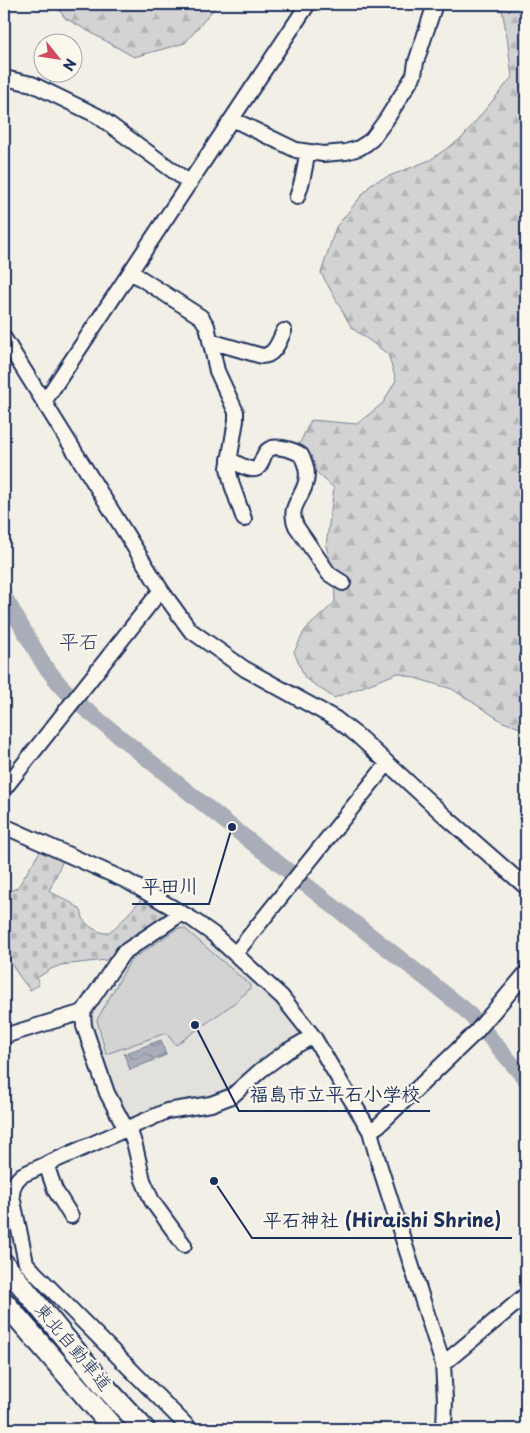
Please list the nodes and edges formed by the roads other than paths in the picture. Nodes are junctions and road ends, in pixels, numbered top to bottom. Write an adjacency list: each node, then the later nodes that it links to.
1 (308, 4): 4 (street)
2 (436, 4): 5 (street)
3 (4, 78): 6 (street)
4 (232, 119): 5 (street); 6 (street)
5 (306, 152): 7 (street)
6 (190, 183): 8 (street)
7 (296, 198)
8 (131, 272): 11 (street); 12 (street)
9 (284, 331): 11 (street)
10 (4, 338): 12 (street)
11 (210, 341): 13 (street)
12 (44, 402): 16 (street)
13 (229, 459): 14 (street); 15 (street)
14 (244, 519)
15 (343, 583)
16 (161, 590): 17 (street); 18 (street)
17 (387, 764): 20 (street); 22 (street)
18 (4, 789)
19 (4, 826): 21 (street)
20 (526, 887)
21 (182, 913): 22 (street); 24 (street)
22 (235, 954): 26 (street)
23 (526, 973): 28 (street)
24 (83, 1012): 25 (street); 27 (street)
25 (4, 1036)
26 (313, 1036): 27 (street); 28 (street)
27 (128, 1128): 29 (street); 31 (street)
28 (370, 1131): 35 (street)
29 (46, 1164): 30 (street); 38 (street)
30 (70, 1216)
31 (184, 1245)
32 (4, 1264): 37 (highway, 東北自動車道)
33 (526, 1295): 35 (street)
34 (4, 1302): 36 (highway, 東北自動車道)
35 (443, 1364): 39 (street)
36 (114, 1429)
37 (144, 1429)
38 (190, 1429)
39 (444, 1429)

